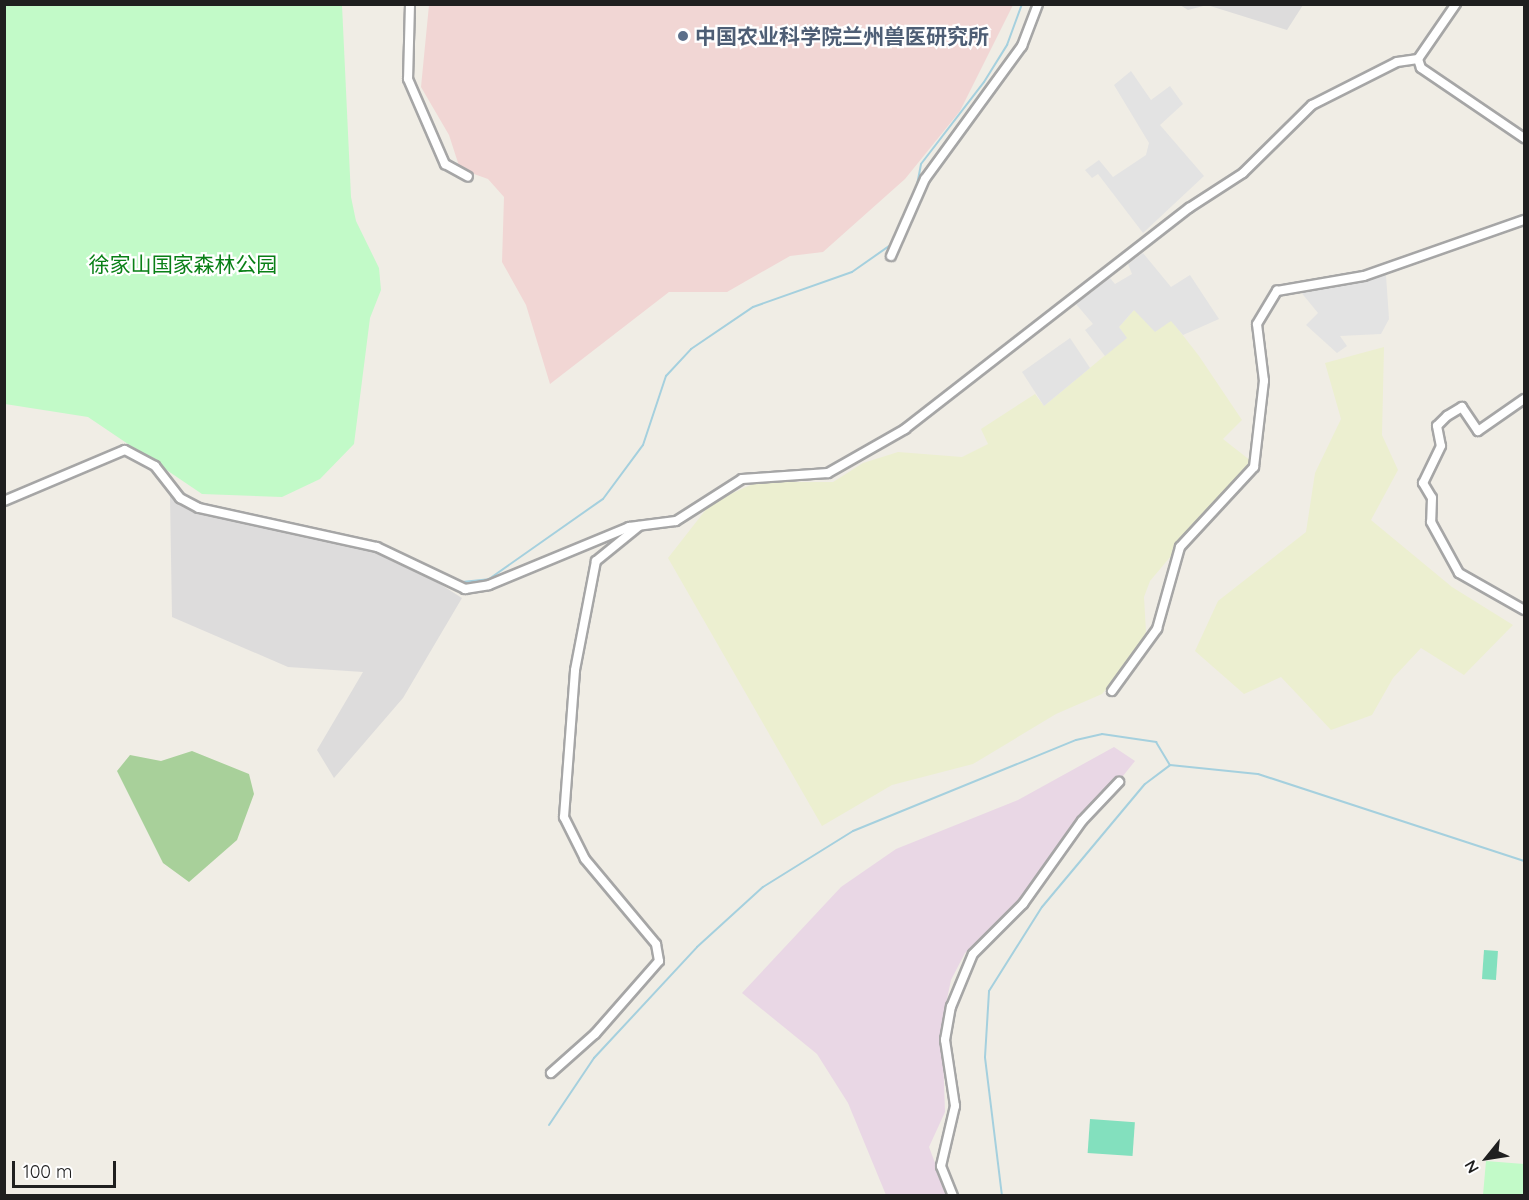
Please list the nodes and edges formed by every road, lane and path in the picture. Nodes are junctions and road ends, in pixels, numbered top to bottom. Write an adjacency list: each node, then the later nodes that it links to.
1 (411, 4): 6 (street)
2 (1038, 4): 8 (street)
3 (1456, 4): 4 (street)
4 (1418, 58): 5 (street); 11 (street)
5 (1524, 138)
6 (468, 177)
7 (1524, 220): 13 (street)
8 (891, 256)
9 (1524, 399): 12 (street)
10 (4, 501): 11 (street)
11 (640, 525): 15 (street)
12 (1524, 610)
13 (1112, 691)
14 (1119, 782): 16 (street)
15 (551, 1073)
16 (953, 1196)

